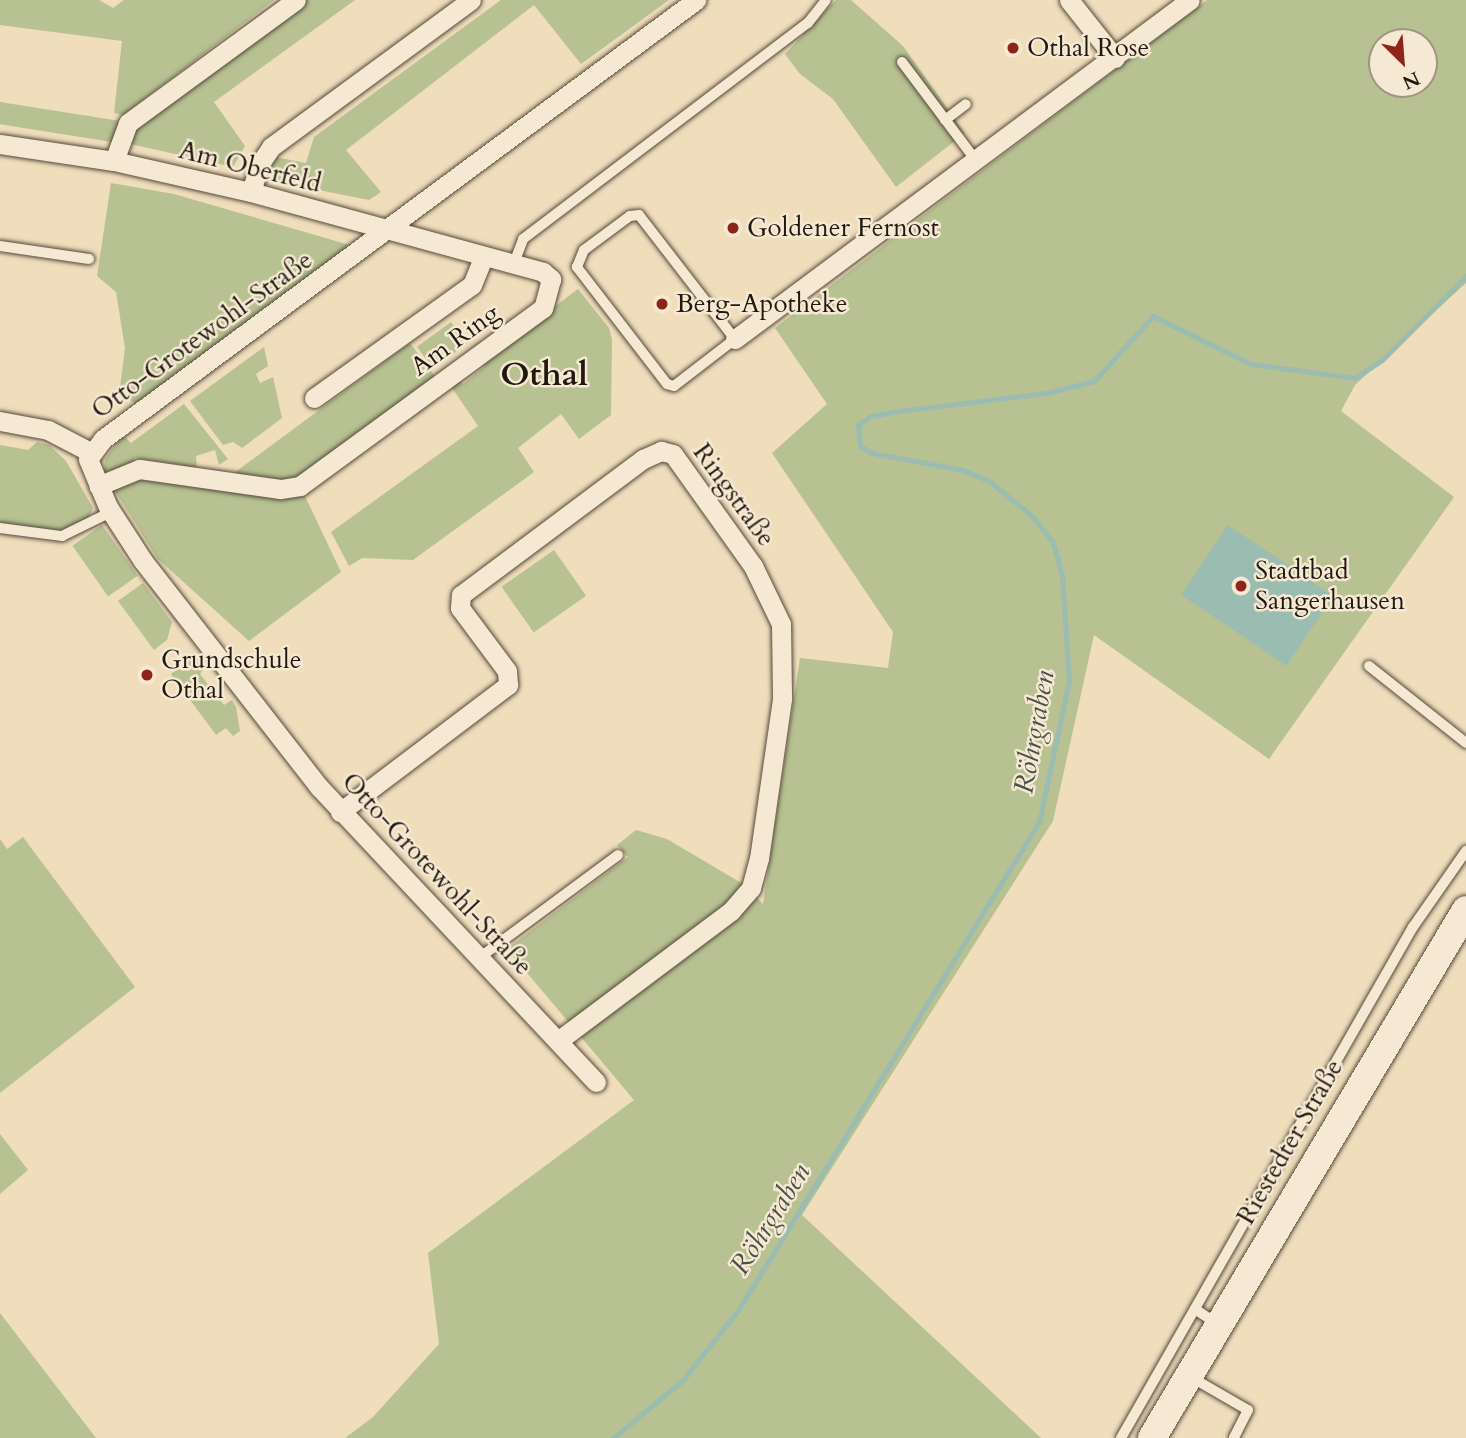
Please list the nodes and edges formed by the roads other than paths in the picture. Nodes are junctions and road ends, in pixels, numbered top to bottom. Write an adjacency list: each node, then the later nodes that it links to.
1 (296, 0): 12 (street)
2 (471, 0): 14 (street)
3 (696, 0): 15 (street, Otto-Grotewohl-Straße)
4 (826, 0): 19 (lane)
5 (1069, 0): 7 (street)
6 (1190, 0): 7 (street)
7 (1115, 58): 13 (street)
8 (902, 62): 10 (lane)
9 (966, 104): 10 (lane)
10 (945, 120): 13 (lane)
11 (0, 144): 12 (street, Am Oberfeld)
12 (114, 161): 14 (street, Am Oberfeld)
13 (977, 162): 20 (street)
14 (251, 192): 15 (street, Am Oberfeld)
15 (389, 231): 17 (street, Am Oberfeld); 23 (street, Otto-Grotewohl-Straße)
16 (0, 246): 18 (lane)
17 (484, 256): 19 (street, Am Ring); 21 (street, Am Ring)
18 (89, 259)
19 (514, 263): 24 (street, Am Ring)
20 (735, 339): 20 (lane)
21 (314, 398)
22 (0, 421): 23 (street)
23 (90, 453): 24 (street, Otto-Grotewohl-Straße)
24 (98, 486): 25 (street, Otto-Grotewohl-Straße)
25 (111, 512): 26 (lane); 29 (street, Otto-Grotewohl-Straße)
26 (0, 528)
27 (1369, 666): 28 (lane)
28 (1466, 743)
29 (340, 812): 33 (street, Otto-Grotewohl-Straße); 34 (street, Ringstraße)
30 (1466, 851): 36 (lane, Riestedter Straße)
31 (618, 855): 33 (lane)
32 (1466, 910): 37 (main road, Riestedter Straße)
33 (479, 958): 34 (street, Otto-Grotewohl-Straße)
34 (558, 1041): 35 (street, Otto-Grotewohl-Straße)
35 (596, 1082)
36 (1195, 1308): 37 (lane); 39 (lane, Riestedter Straße)
37 (1221, 1326): 38 (main road, Riestedter Straße)
38 (1189, 1376): 40 (main road, Riestedter Straße); 41 (lane)
39 (1121, 1438)
40 (1152, 1438)
41 (1234, 1438)

